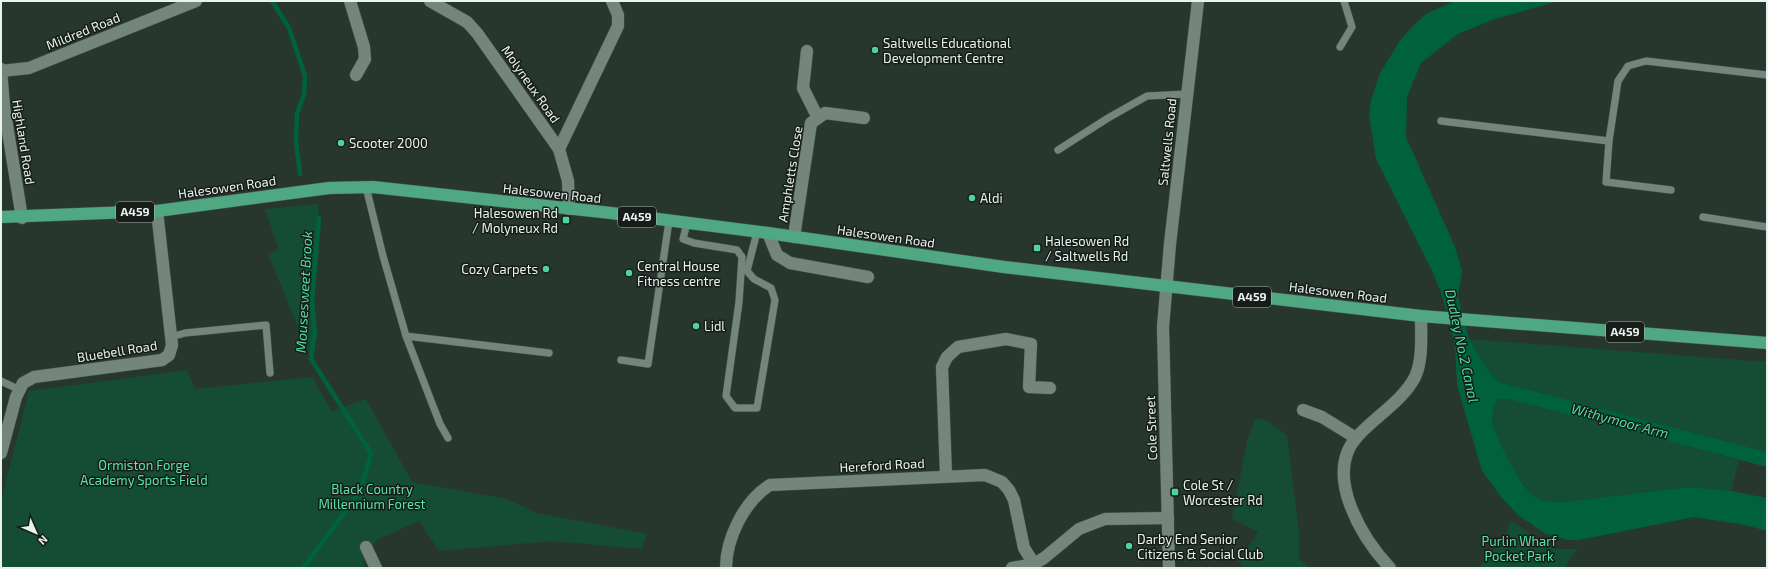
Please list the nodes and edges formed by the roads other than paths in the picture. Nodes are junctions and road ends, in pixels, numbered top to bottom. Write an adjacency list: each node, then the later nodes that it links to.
1 (196, 1): 9 (street, Mildred Road)
2 (350, 1): 10 (street)
3 (430, 1): 18 (street, Molyneux Road)
4 (612, 1): 18 (street)
5 (1198, 1): 12 (street, Saltwells Road)
6 (1344, 1): 7 (lane)
7 (1340, 47)
8 (807, 51): 14 (street, Amphletts Close)
9 (1, 70): 13 (street, Highland Road)
10 (356, 75)
11 (1767, 75): 17 (lane)
12 (1187, 94): 19 (lane); 33 (street, Saltwells Road)
13 (3, 107): 26 (street, Highland Road)
14 (818, 118): 15 (street, Amphletts Close); 31 (street, Amphletts Close)
15 (864, 118)
16 (1441, 121): 17 (lane)
17 (1609, 141): 21 (lane)
18 (559, 149): 22 (street, Molyneux Road)
19 (1058, 150)
20 (366, 187): 22 (main road, Halesowen Road / A459); 23 (main road, Halesowen Road / A459); 35 (lane)
21 (1671, 190)
22 (569, 209): 27 (main road, Halesowen Road / A459)
23 (158, 211): 26 (main road, Halesowen Road / A459); 36 (street, Bluebell Road)
24 (1, 217): 26 (main road, Halesowen Road / A459)
25 (1703, 217): 29 (lane)
26 (22, 218)
27 (669, 221): 28 (main road, Halesowen Road / A459); 39 (lane)
28 (687, 223): 30 (main road, Halesowen Road / A459); 30 (lane)
29 (1767, 227)
30 (762, 232): 31 (main road, Halesowen Road / A459); 32 (street)
31 (794, 237): 33 (main road, Halesowen Road / A459)
32 (868, 277)
33 (1166, 287): 34 (main road, Halesowen Road / A459); 49 (street, Cole Street)
34 (1428, 317): 37 (main road, Halesowen Road / A459); 46 (street)
35 (406, 336): 38 (lane); 45 (lane)
36 (171, 337): 40 (lane); 43 (street, Bluebell Road)
37 (1767, 343)
38 (549, 354)
39 (621, 360)
40 (270, 373)
41 (1, 381): 43 (lane)
42 (1050, 388): 48 (street)
43 (20, 390): 47 (street, Bluebell Road)
44 (1303, 410): 46 (street)
45 (448, 438)
46 (1356, 438): 56 (street)
47 (1, 453)
48 (946, 475): 51 (street, Hereford Road); 53 (street, Hereford Road)
49 (1168, 518): 51 (street); 55 (street, Cole Street)
50 (366, 548): 52 (street)
51 (1034, 564): 54 (street)
52 (376, 568)
53 (726, 568)
54 (1012, 568)
55 (1169, 568)
56 (1390, 568)

